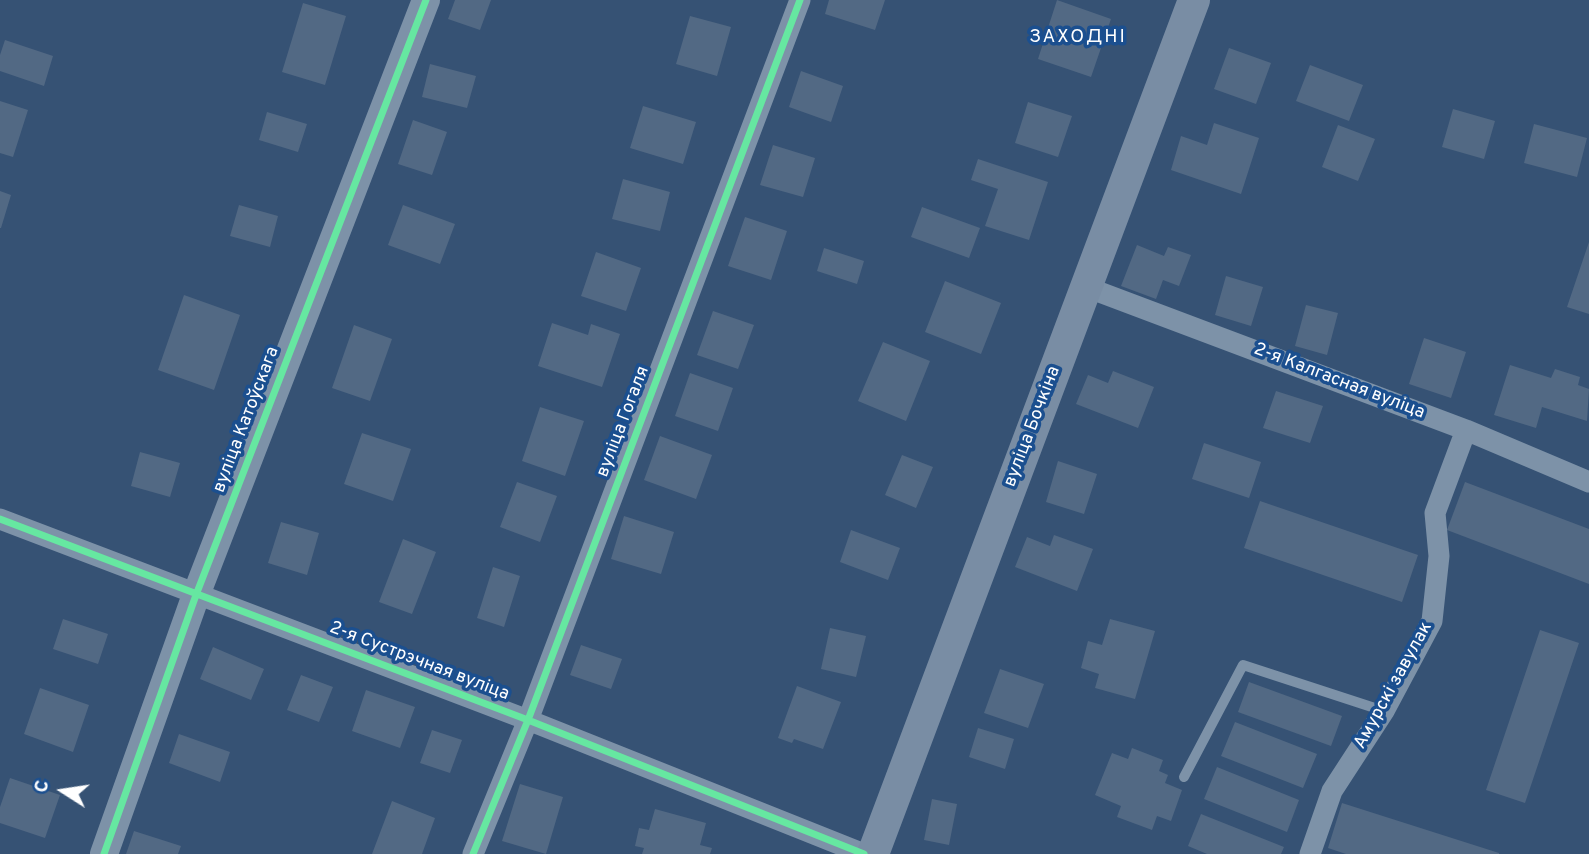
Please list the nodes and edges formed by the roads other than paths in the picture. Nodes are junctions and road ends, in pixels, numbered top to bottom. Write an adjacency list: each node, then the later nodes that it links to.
1 (426, 0): 8 (street, вуліца Катоўскага)
2 (800, 0): 10 (street, вуліца Гогаля)
3 (1194, 0): 4 (main road, вуліца Бочкіна)
4 (1086, 287): 5 (street, 2-я Калгасная вуліца); 15 (main road, вуліца Бочкіна)
5 (1466, 430): 6 (street, 2-я Калгасная вуліца); 9 (street, Амурскі завулак)
6 (1589, 482)
7 (0, 519): 8 (street, 2-я Сустрэчная вуліца)
8 (196, 595): 10 (street, 2-я Сустрэчная вуліца); 12 (street, вуліца Катоўскага)
9 (1384, 711): 11 (lane); 16 (street, Амурскі завулак)
10 (528, 720): 13 (street, вуліца Гогаля); 14 (street, 2-я Сустрэчная вуліца)
11 (1184, 777)
12 (104, 854)
13 (473, 854)
14 (864, 854)
15 (873, 854)
16 (1310, 854)

